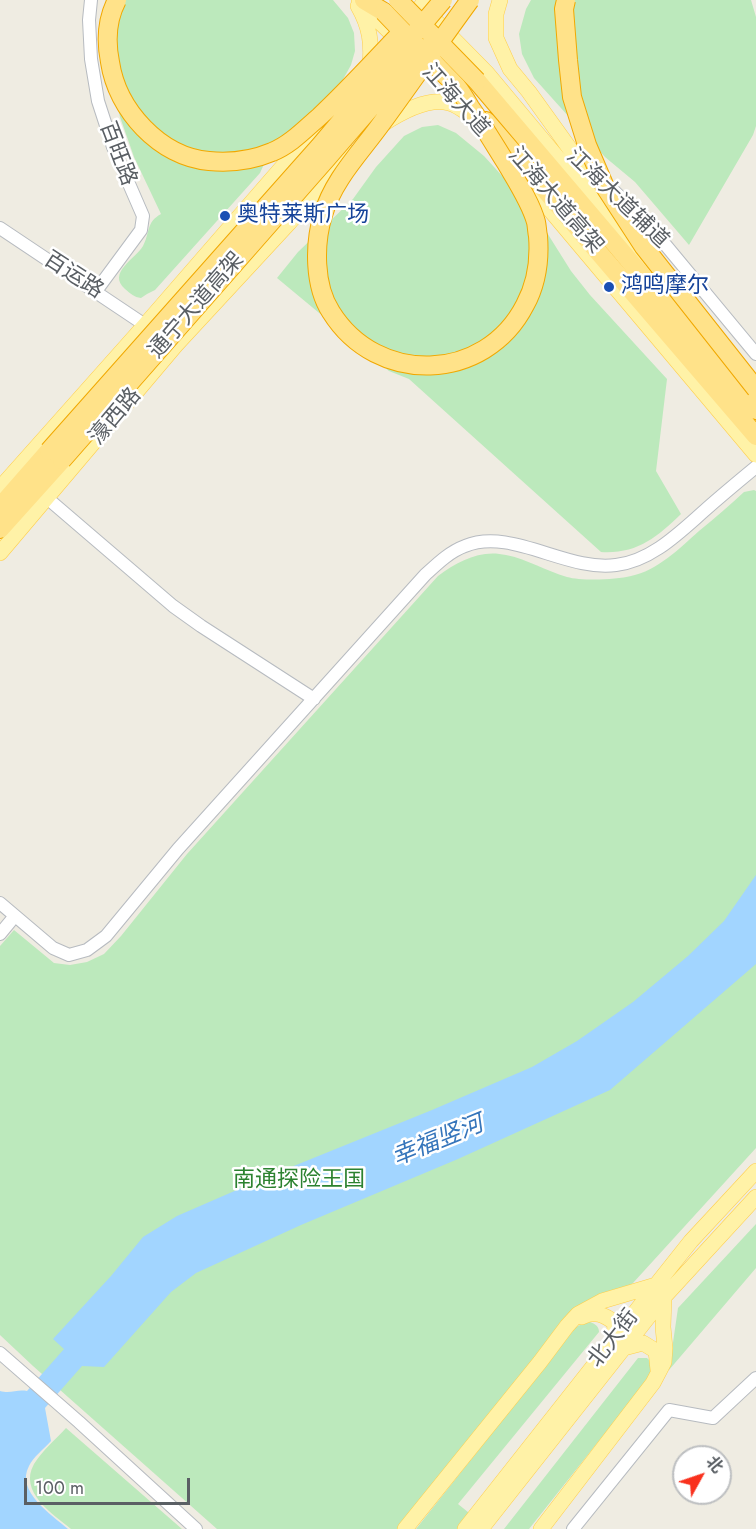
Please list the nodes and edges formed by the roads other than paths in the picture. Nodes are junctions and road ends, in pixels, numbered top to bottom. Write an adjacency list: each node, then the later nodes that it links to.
1 (92, 0): 25 (street, 百旺路)
2 (117, 0): 12 (highway, bridge)
3 (355, 0): 15 (main road, 江海大道); 17 (main road)
4 (364, 0): 13 (highway, 江海大道高架)
5 (398, 0): 30 (highway, 江海大道高架, bridge)
6 (443, 0): 32 (highway, 通宁大道高架, bridge)
7 (464, 0): 32 (highway, 通宁大道高架, bridge)
8 (470, 0): 18 (highway, bridge)
9 (477, 0): 14 (main road, 濠西路)
10 (500, 0): 22 (main road)
11 (566, 0): 28 (highway, bridge)
12 (423, 1): 14 (main road, 江海大道); 15 (main road, 濠西路)
13 (377, 6): 18 (highway, 江海大道高架, bridge)
14 (450, 34): 16 (main road, 濠西路); 20 (main road, 江海大道)
15 (395, 38): 16 (main road, 江海大道); 17 (main road, 濠西路)
16 (424, 65): 19 (main road, 江海大道); 21 (main road, 濠西路)
17 (370, 66): 26 (main road, 濠西路)
18 (458, 88): 31 (highway, 江海大道高架, bridge)
19 (470, 115): 21 (main road); 33 (main road, 江海大道)
20 (540, 136): 22 (street, 江海大道辅道); 24 (main road, 江海大道)
21 (363, 138): 36 (main road, 濠西路)
22 (570, 149): 24 (main road); 27 (street, 江海大道辅道)
23 (0, 228): 25 (street, 百运路)
24 (620, 232): 29 (main road, 江海大道)
25 (96, 291): 26 (street, 百运路)
26 (145, 325): 35 (main road, 濠西路)
27 (756, 354)
28 (756, 389)
29 (756, 395)
30 (756, 410)
31 (756, 436)
32 (56, 455): 37 (highway, 通宁大道高架); 38 (highway, 通宁大道高架)
33 (756, 455)
34 (756, 466): 40 (street)
35 (0, 488)
36 (47, 498): 39 (main road, 濠西路); 40 (street)
37 (0, 507)
38 (0, 529)
39 (0, 553)
40 (314, 699): 42 (street)
41 (0, 903): 42 (street)
42 (14, 917): 43 (street)
43 (0, 934)
44 (756, 1171): 46 (main road, 北大街)
45 (756, 1197): 46 (main road, 北大街)
46 (660, 1291): 47 (main road); 48 (main road, 北大街); 50 (main road)
47 (567, 1326): 48 (main road); 54 (main road)
48 (619, 1344): 50 (main road); 52 (main road, 北大街)
49 (0, 1353): 53 (street)
50 (659, 1373): 56 (main road)
51 (756, 1378): 57 (street)
52 (483, 1520): 55 (main road, 北大街)
53 (196, 1529)
54 (405, 1529)
55 (465, 1529)
56 (541, 1529)
57 (573, 1529)

